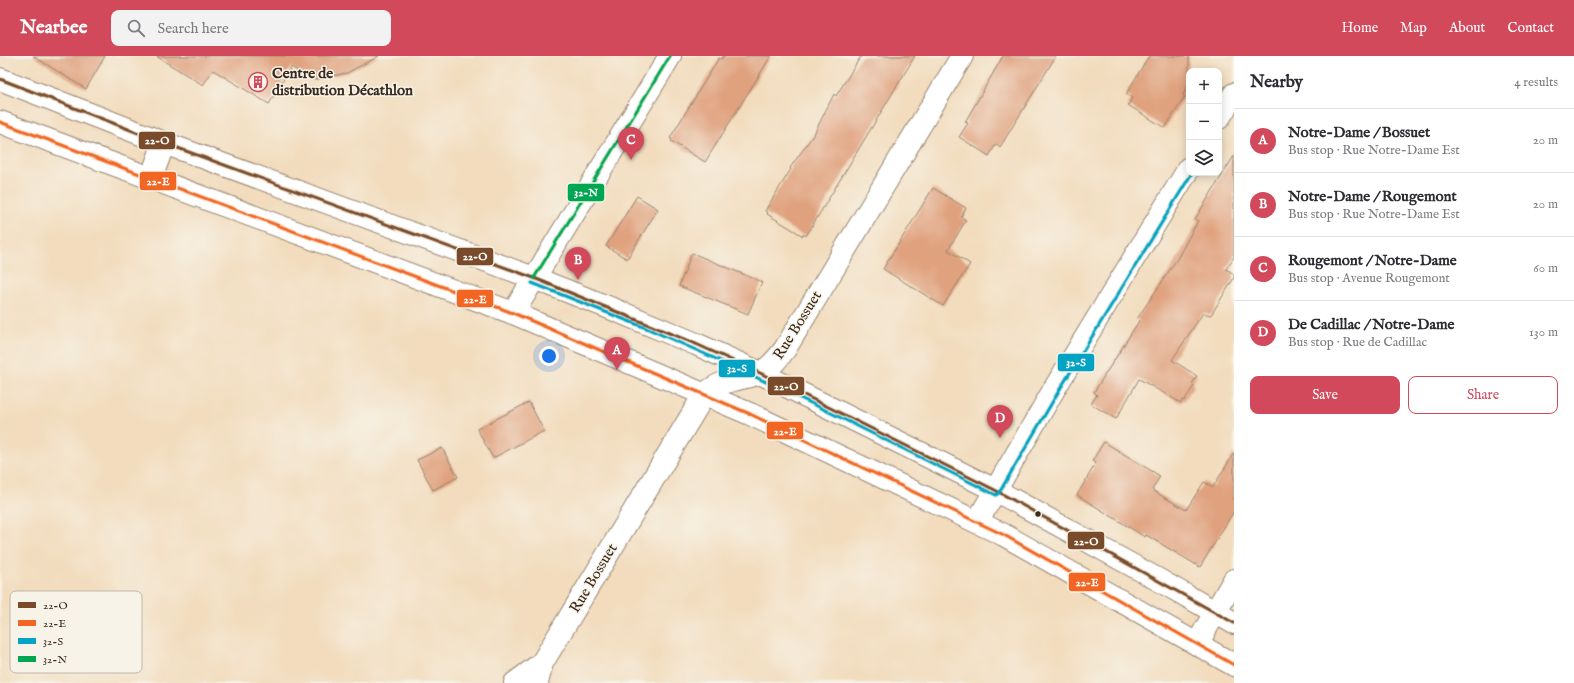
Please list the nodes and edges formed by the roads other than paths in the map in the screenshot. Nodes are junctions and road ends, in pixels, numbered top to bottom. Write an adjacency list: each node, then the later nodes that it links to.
1 (670, 56): 10 (main road)
2 (962, 56): 12 (main road, Rue Bossuet)
3 (0, 80): 7 (main road)
4 (1234, 94): 5 (main road)
5 (1222, 113)
6 (0, 122): 9 (main road)
7 (164, 143): 9 (main road); 10 (main road)
8 (1186, 173): 14 (main road)
9 (151, 178): 11 (main road)
10 (534, 278): 11 (main road); 12 (main road)
11 (513, 313): 13 (main road)
12 (760, 373): 13 (main road, Rue Bossuet); 14 (main road)
13 (704, 395): 15 (main road); 21 (main road, Rue Bossuet)
14 (995, 490): 15 (main road); 17 (main road)
15 (977, 522): 19 (main road)
16 (1234, 580): 17 (main road)
17 (1215, 612): 18 (main road); 19 (main road)
18 (1234, 623)
19 (1197, 644): 20 (main road)
20 (1234, 665)
21 (540, 673): 22 (main road, Rue Bossuet)
22 (516, 683)

